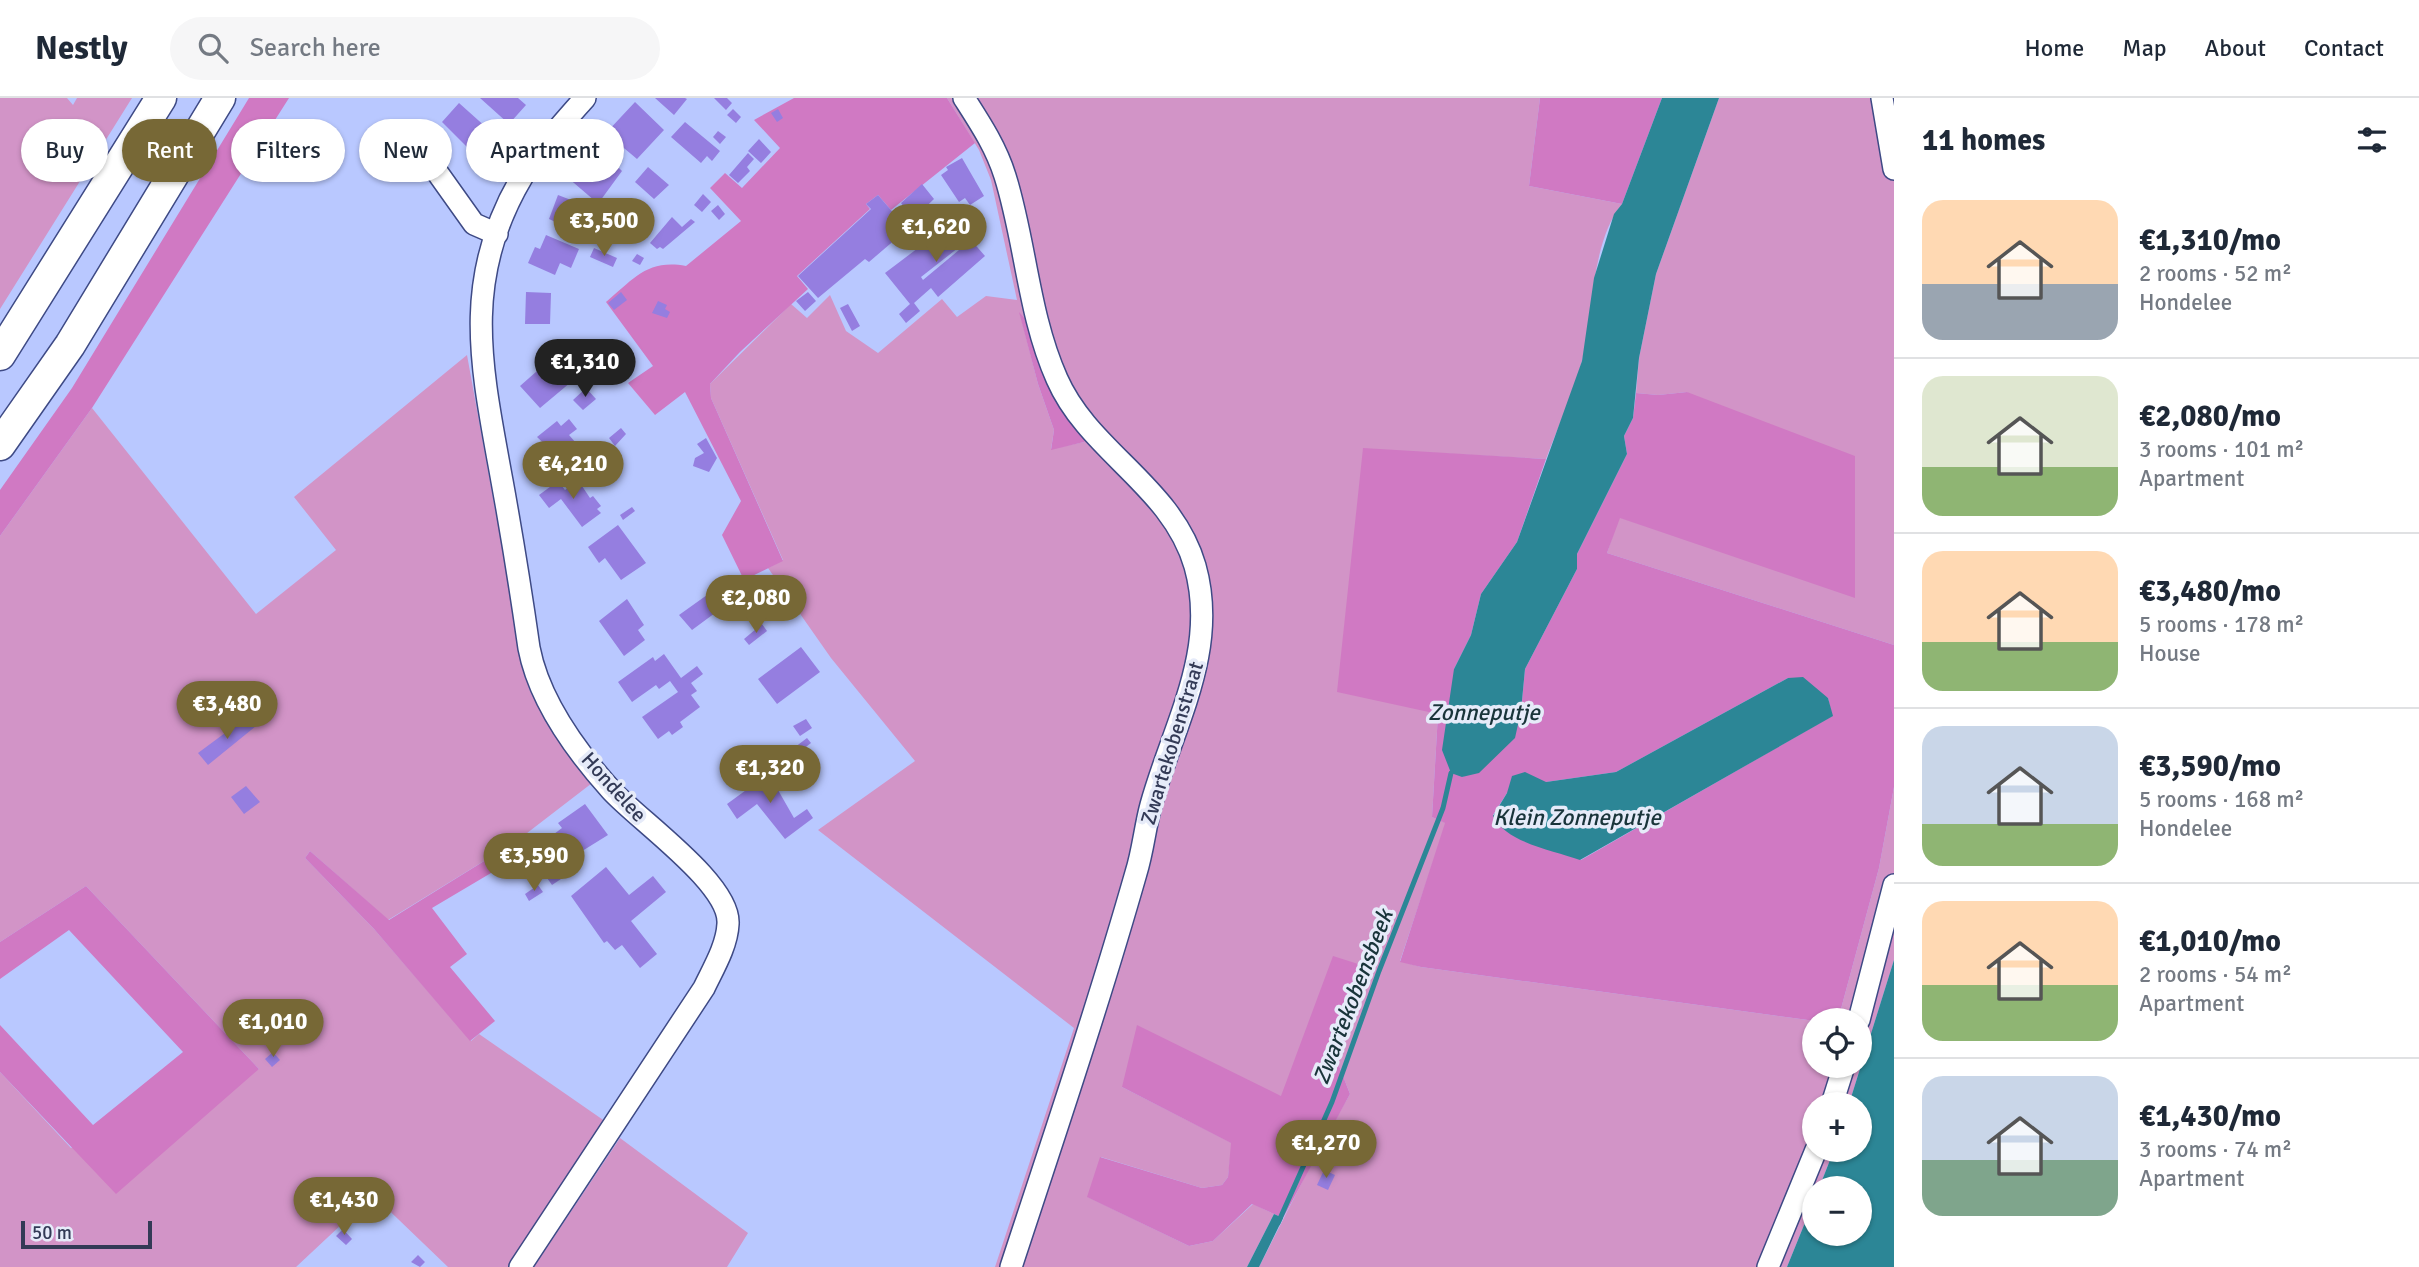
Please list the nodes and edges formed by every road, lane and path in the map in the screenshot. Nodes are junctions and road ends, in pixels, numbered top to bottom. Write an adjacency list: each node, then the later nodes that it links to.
1 (161, 98): 9 (highway)
2 (220, 98): 10 (highway)
3 (585, 98): 8 (street, Hondelee)
4 (964, 98): 15 (street, Zwartekobenstraat)
5 (1882, 98): 6 (street)
6 (1894, 169)
7 (444, 182): 8 (street)
8 (497, 234): 14 (street, Hondelee)
9 (0, 355)
10 (0, 445)
11 (1894, 885): 12 (street)
12 (1862, 1008)
13 (1811, 1162): 16 (street)
14 (520, 1267)
15 (1011, 1267)
16 (1768, 1267)

